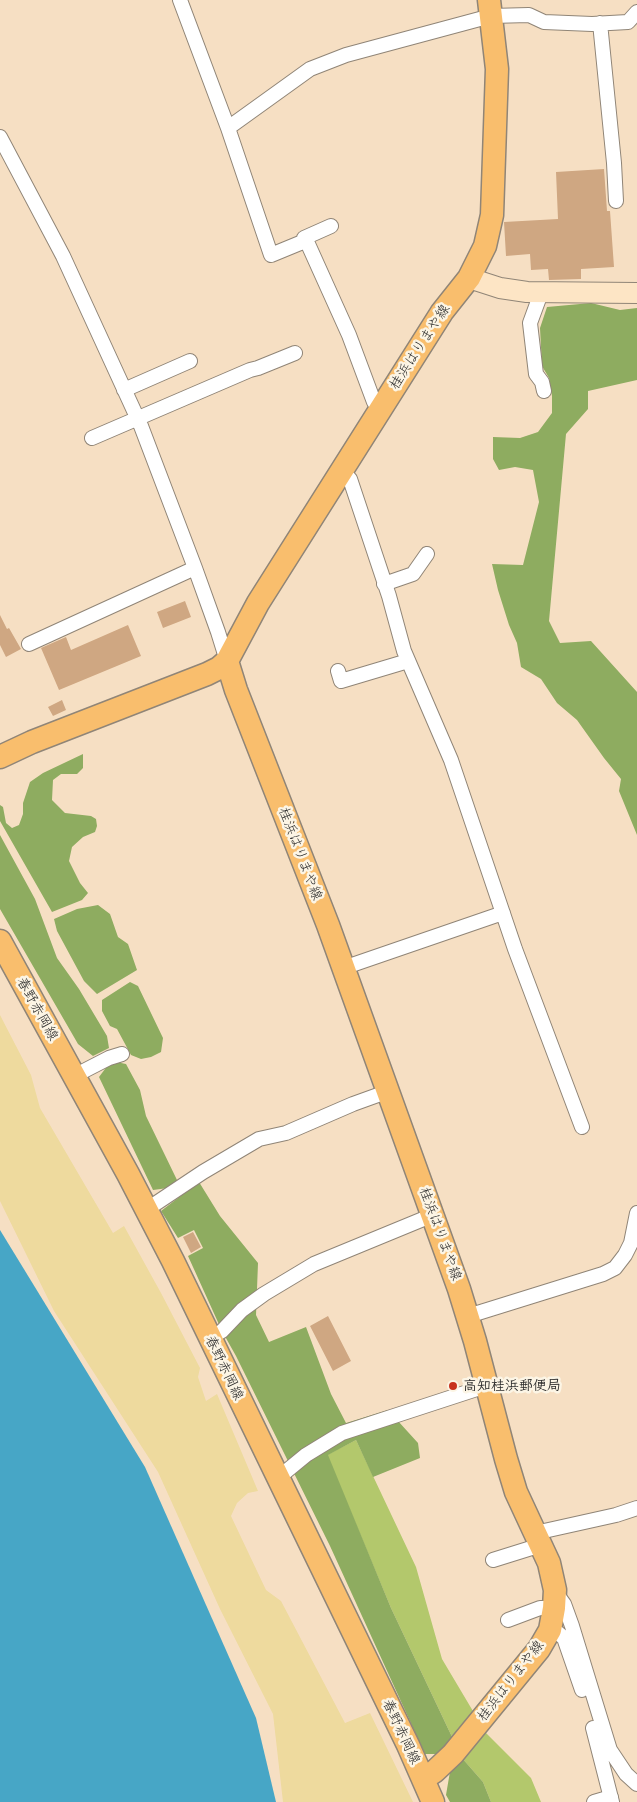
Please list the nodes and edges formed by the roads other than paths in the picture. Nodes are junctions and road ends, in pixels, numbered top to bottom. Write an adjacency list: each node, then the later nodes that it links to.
1 (180, 0): 5 (street)
2 (490, 8): 4 (street); 5 (street); 10 (main road, 桂浜はりまや線)
3 (637, 12): 4 (street)
4 (600, 24): 7 (street)
5 (228, 128): 9 (street)
6 (0, 137): 15 (street)
7 (616, 201)
8 (331, 226): 9 (street)
9 (305, 241): 17 (street)
10 (469, 278): 11 (street); 17 (main road, 桂浜はりまや線)
11 (541, 293): 12 (street); 16 (street)
12 (637, 293)
13 (295, 353): 18 (street)
14 (190, 361): 15 (street)
15 (124, 390): 18 (street)
16 (544, 391)
17 (382, 407): 20 (main road, 桂浜はりまや線)
18 (138, 419): 19 (street); 22 (street)
19 (92, 438)
20 (342, 472): 23 (street); 25 (main road, 桂浜はりまや線)
21 (427, 554): 23 (street)
22 (195, 568): 24 (street); 25 (street)
23 (384, 584): 26 (street)
24 (29, 644)
25 (226, 661): 28 (main road, 桂浜はりまや線); 31 (main road, 桂浜はりまや線)
26 (408, 661): 27 (street); 29 (street)
27 (338, 671)
28 (0, 757)
29 (502, 913): 31 (street); 35 (street)
30 (0, 942): 33 (main road, 春野赤岡線)
31 (343, 968): 34 (main road, 桂浜はりまや線)
32 (122, 1054): 33 (street)
33 (74, 1076): 36 (main road, 春野赤岡線)
34 (389, 1092): 36 (street); 38 (main road, 桂浜はりまや線)
35 (582, 1127)
36 (146, 1210): 40 (main road, 春野赤岡線)
37 (637, 1213): 39 (street)
38 (433, 1215): 39 (main road, 桂浜はりまや線); 40 (street)
39 (468, 1316): 41 (main road, 桂浜はりまや線)
40 (210, 1338): 42 (main road, 春野赤岡線)
41 (486, 1386): 42 (street); 44 (main road, 桂浜はりまや線)
42 (278, 1478): 49 (main road, 春野赤岡線)
43 (637, 1508): 44 (street)
44 (538, 1539): 45 (street); 46 (main road, 桂浜はりまや線)
45 (494, 1560)
46 (554, 1599): 47 (street); 48 (main road, 桂浜はりまや線); 50 (street)
47 (508, 1620)
48 (550, 1630): 49 (main road, 桂浜はりまや線); 51 (street)
49 (423, 1779): 52 (main road, 春野赤岡線)
50 (637, 1784)
51 (612, 1799): 53 (street)
52 (433, 1802)
53 (594, 1802)

